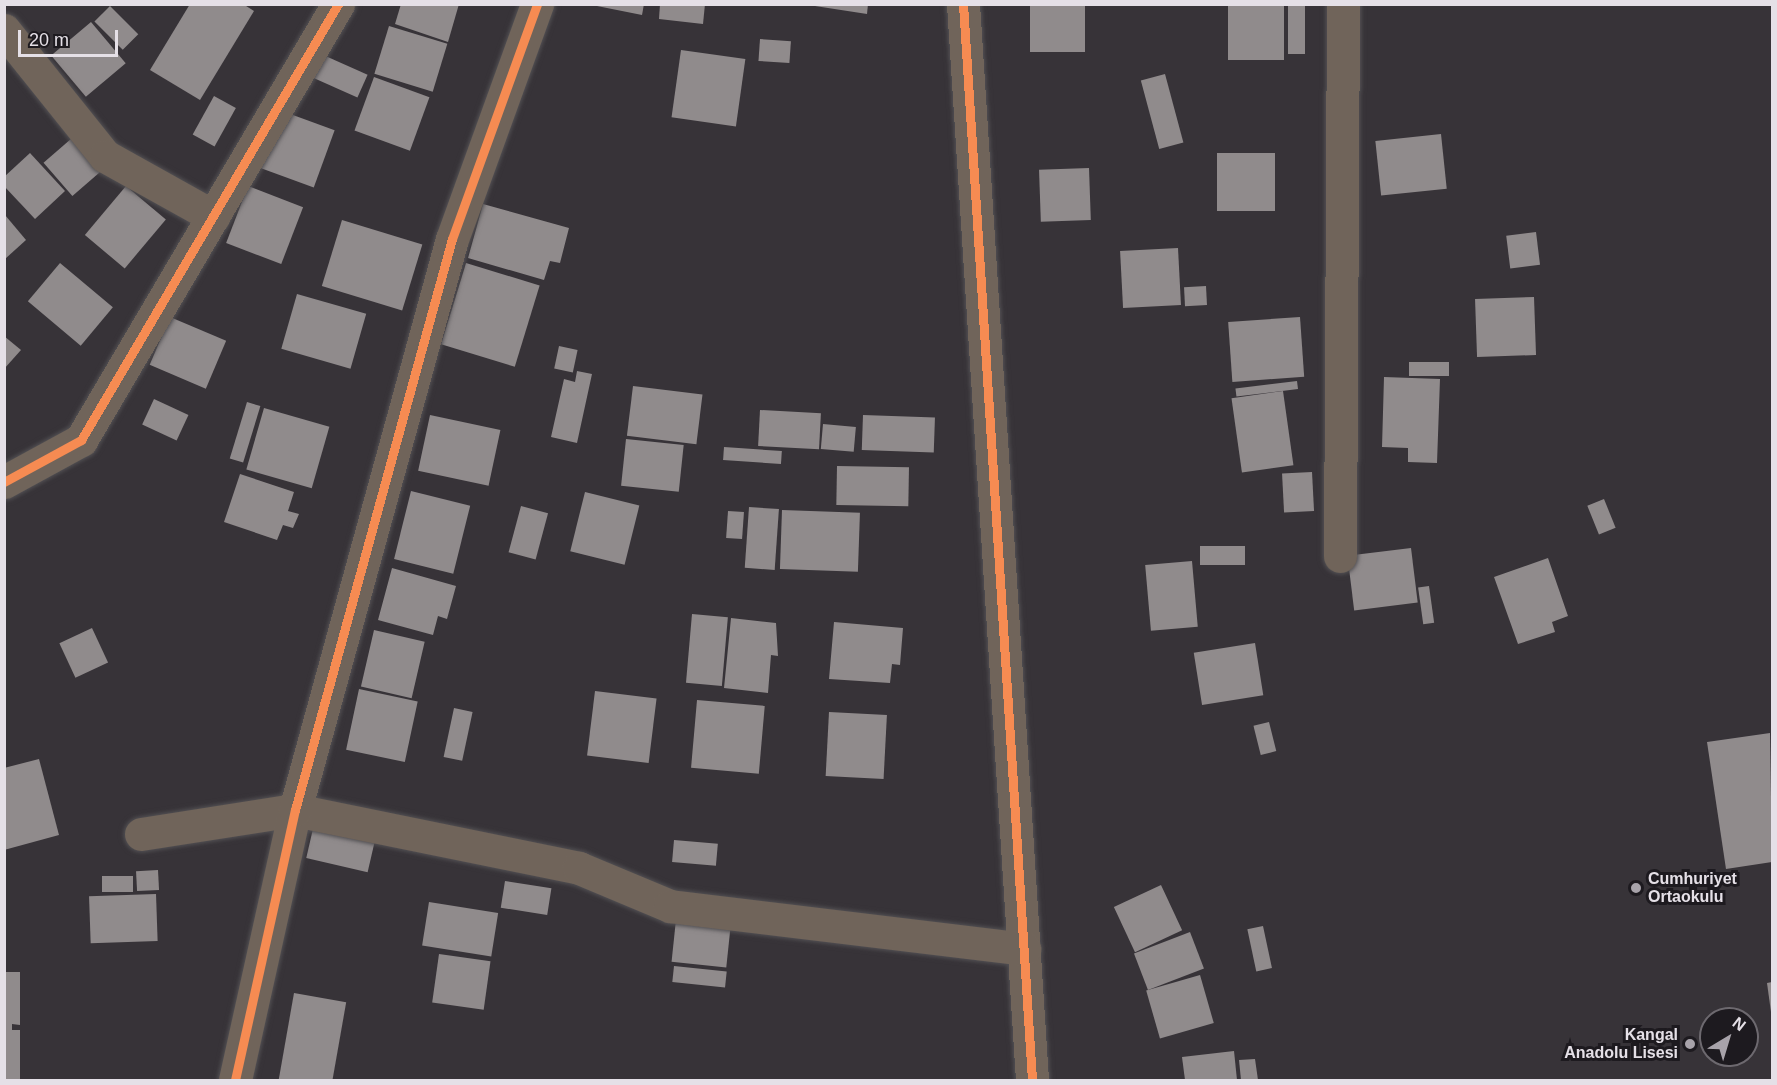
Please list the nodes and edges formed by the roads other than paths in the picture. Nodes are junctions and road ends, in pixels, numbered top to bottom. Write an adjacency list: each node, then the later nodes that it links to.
1 (338, 4): 6 (street)
2 (537, 4): 9 (street)
3 (963, 4): 11 (street)
4 (1344, 4): 8 (street)
5 (4, 30): 6 (street)
6 (213, 216): 7 (street)
7 (4, 482)
8 (1340, 556)
9 (296, 810): 10 (street); 11 (street); 12 (street)
10 (141, 834)
11 (1024, 949): 13 (street)
12 (235, 1080)
13 (1032, 1080)

